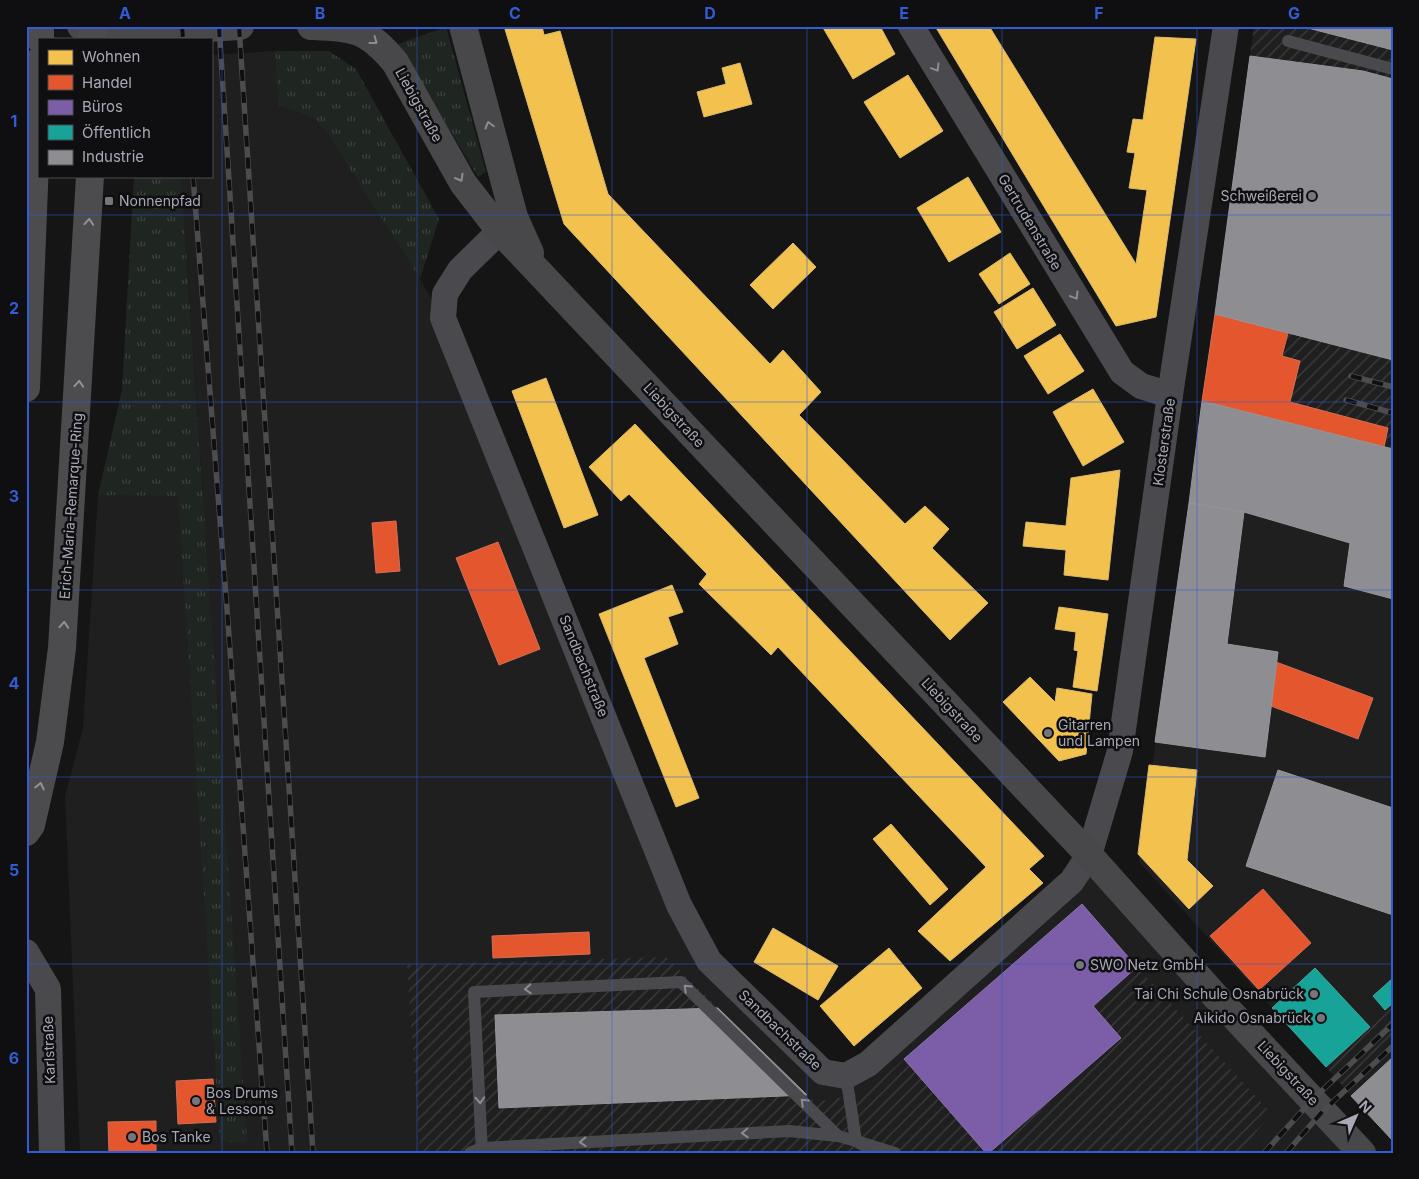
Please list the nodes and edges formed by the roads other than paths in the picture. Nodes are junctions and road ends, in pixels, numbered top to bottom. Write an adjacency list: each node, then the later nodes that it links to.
1 (40, 26): 9 (main road)
2 (47, 26): 9 (street)
3 (240, 26): 8 (street)
4 (311, 26): 14 (street, Liebigstraße, one-way to 14)
5 (463, 26): 14 (street, Liebigstraße, one-way to 5)
6 (911, 26): 16 (street, Gertrudenstraße, one-way to 16)
7 (1226, 26): 16 (street, Klosterstraße)
8 (90, 32)
9 (40, 38)
10 (1288, 41): 11 (lane)
11 (1393, 69)
12 (38, 86): 15 (main road)
13 (90, 178): 17 (main road, Erich-Maria-Remarque-Ring, one-way to 13)
14 (507, 224): 18 (street, Liebigstraße); 20 (street, Sandbachstraße)
15 (26, 386)
16 (1170, 395): 18 (street, Klosterstraße)
17 (26, 832)
18 (1088, 855): 20 (street); 27 (street, Liebigstraße)
19 (26, 952): 24 (street, Karlstraße)
20 (846, 1076): 22 (lane)
21 (838, 1136): 22 (lane); 23 (lane, one-way to 23); 23 (lane, one-way to 23)
22 (856, 1141): 25 (lane); 26 (lane)
23 (478, 1151)
24 (52, 1153)
25 (877, 1153)
26 (895, 1153)
27 (1362, 1153)

